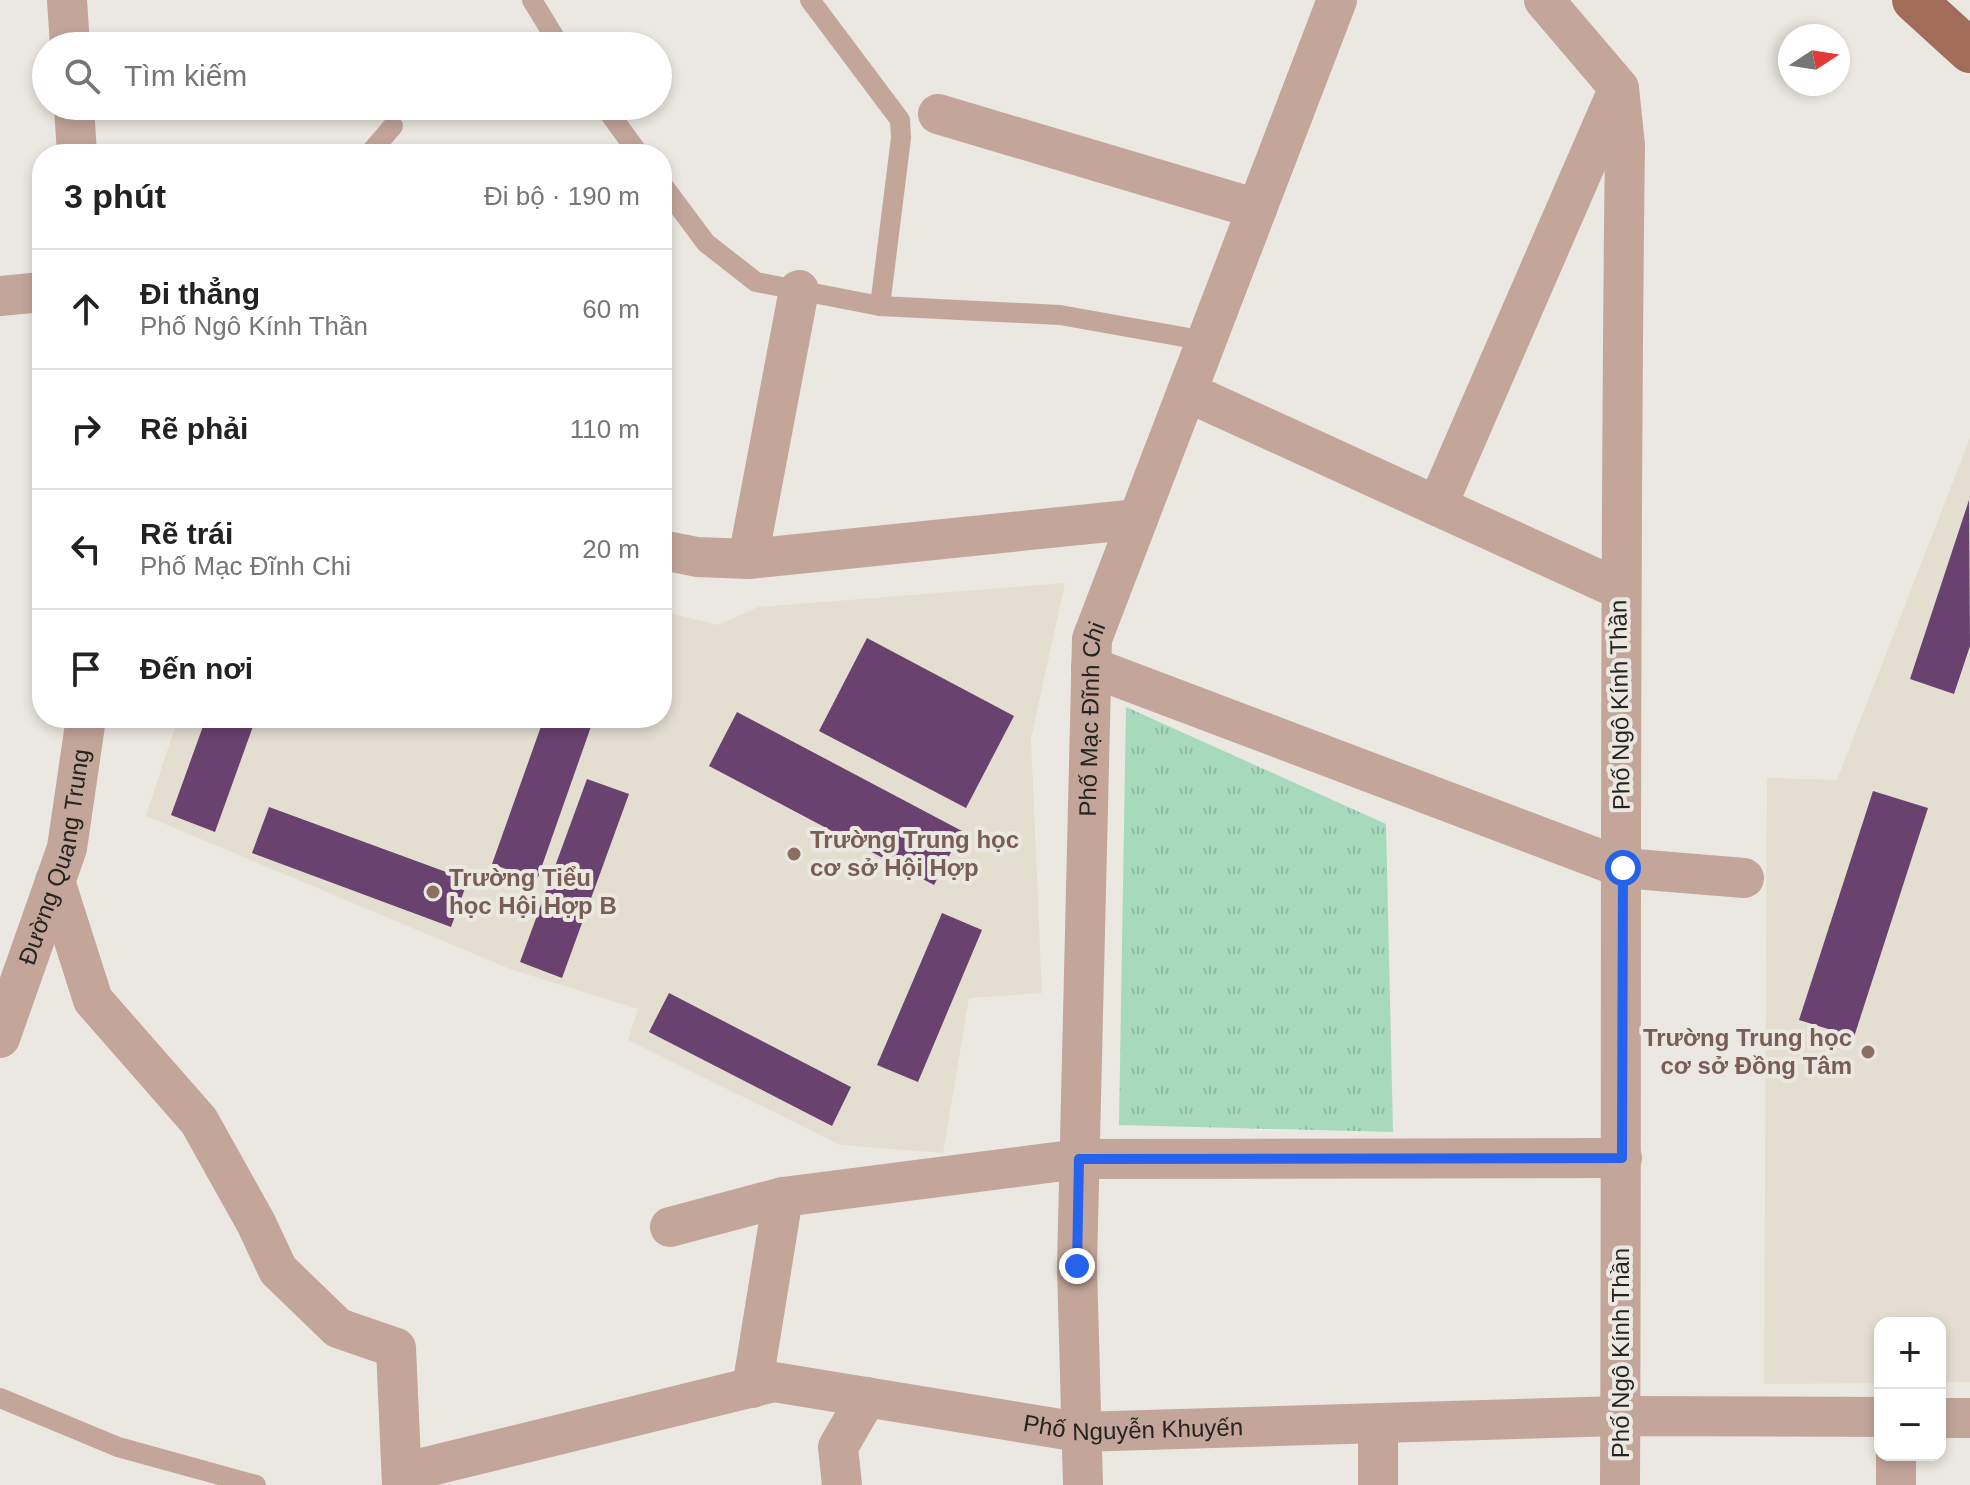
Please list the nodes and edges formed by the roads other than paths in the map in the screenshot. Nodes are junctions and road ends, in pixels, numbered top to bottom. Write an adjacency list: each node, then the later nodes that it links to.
1 (67, 0): 7 (street)
2 (532, 0): 8 (lane)
3 (810, 0): 23 (lane)
4 (1337, 0): 19 (street, Phố Mạc Đĩnh Chi)
5 (1544, 0): 10 (street)
6 (1914, 0): 9 (main road)
7 (69, 32)
8 (551, 32)
9 (1970, 51)
10 (1619, 88): 26 (street); 30 (street, Phố Ngô Kính Thần)
11 (938, 114): 19 (street)
12 (75, 120): 15 (street)
13 (614, 120): 17 (lane)
14 (393, 126): 16 (lane)
15 (76, 144)
16 (378, 144)
17 (632, 144)
18 (672, 205): 20 (lane)
19 (1257, 209): 24 (street, Phố Mạc Đĩnh Chi)
20 (799, 290): 23 (lane); 29 (street)
21 (32, 293): 22 (street)
22 (0, 296)
23 (880, 306): 24 (lane)
24 (1206, 341): 25 (street, Phố Mạc Đĩnh Chi)
25 (1187, 392): 26 (street); 27 (street, Phố Mạc Đĩnh Chi)
26 (1437, 506): 30 (street)
27 (1138, 519): 29 (street); 31 (street, Phố Mạc Đĩnh Chi)
28 (672, 552): 29 (street)
29 (748, 559)
30 (1619, 589): 33 (street, Phố Ngô Kính Thần)
31 (1091, 667): 33 (street); 38 (street, Phố Mạc Đĩnh Chi)
32 (85, 728): 35 (street, Đường Quang Trung)
33 (1623, 868): 34 (street); 37 (street, Phố Ngô Kính Thần)
34 (1744, 878)
35 (55, 881): 36 (street, Đường Quang Trung); 51 (street)
36 (0, 1038)
37 (1622, 1158): 38 (street); 44 (street, Phố Ngô Kính Thần)
38 (1079, 1159): 39 (street); 49 (street, Phố Mạc Đĩnh Chi)
39 (783, 1197): 40 (street); 41 (street)
40 (670, 1227)
41 (752, 1388): 42 (street, Phố Nguyễn Khuyến); 51 (street, Phố Nguyễn Khuyến)
42 (867, 1397): 49 (street, Phố Nguyễn Khuyến); 53 (street)
43 (0, 1398): 52 (lane)
44 (1621, 1416): 45 (street, Phố Nguyễn Khuyến); 48 (street, Phố Nguyễn Khuyến); 56 (street, Phố Ngô Kính Thần)
45 (1874, 1417)
46 (1946, 1418): 47 (street)
47 (1970, 1418)
48 (1378, 1423): 49 (street, Phố Nguyễn Khuyến); 55 (street)
49 (1079, 1432): 54 (street, Phố Mạc Đĩnh Chi)
50 (1896, 1461): 57 (street)
51 (402, 1479)
52 (256, 1485)
53 (842, 1485)
54 (1083, 1485)
55 (1378, 1485)
56 (1620, 1485)
57 (1896, 1485)

